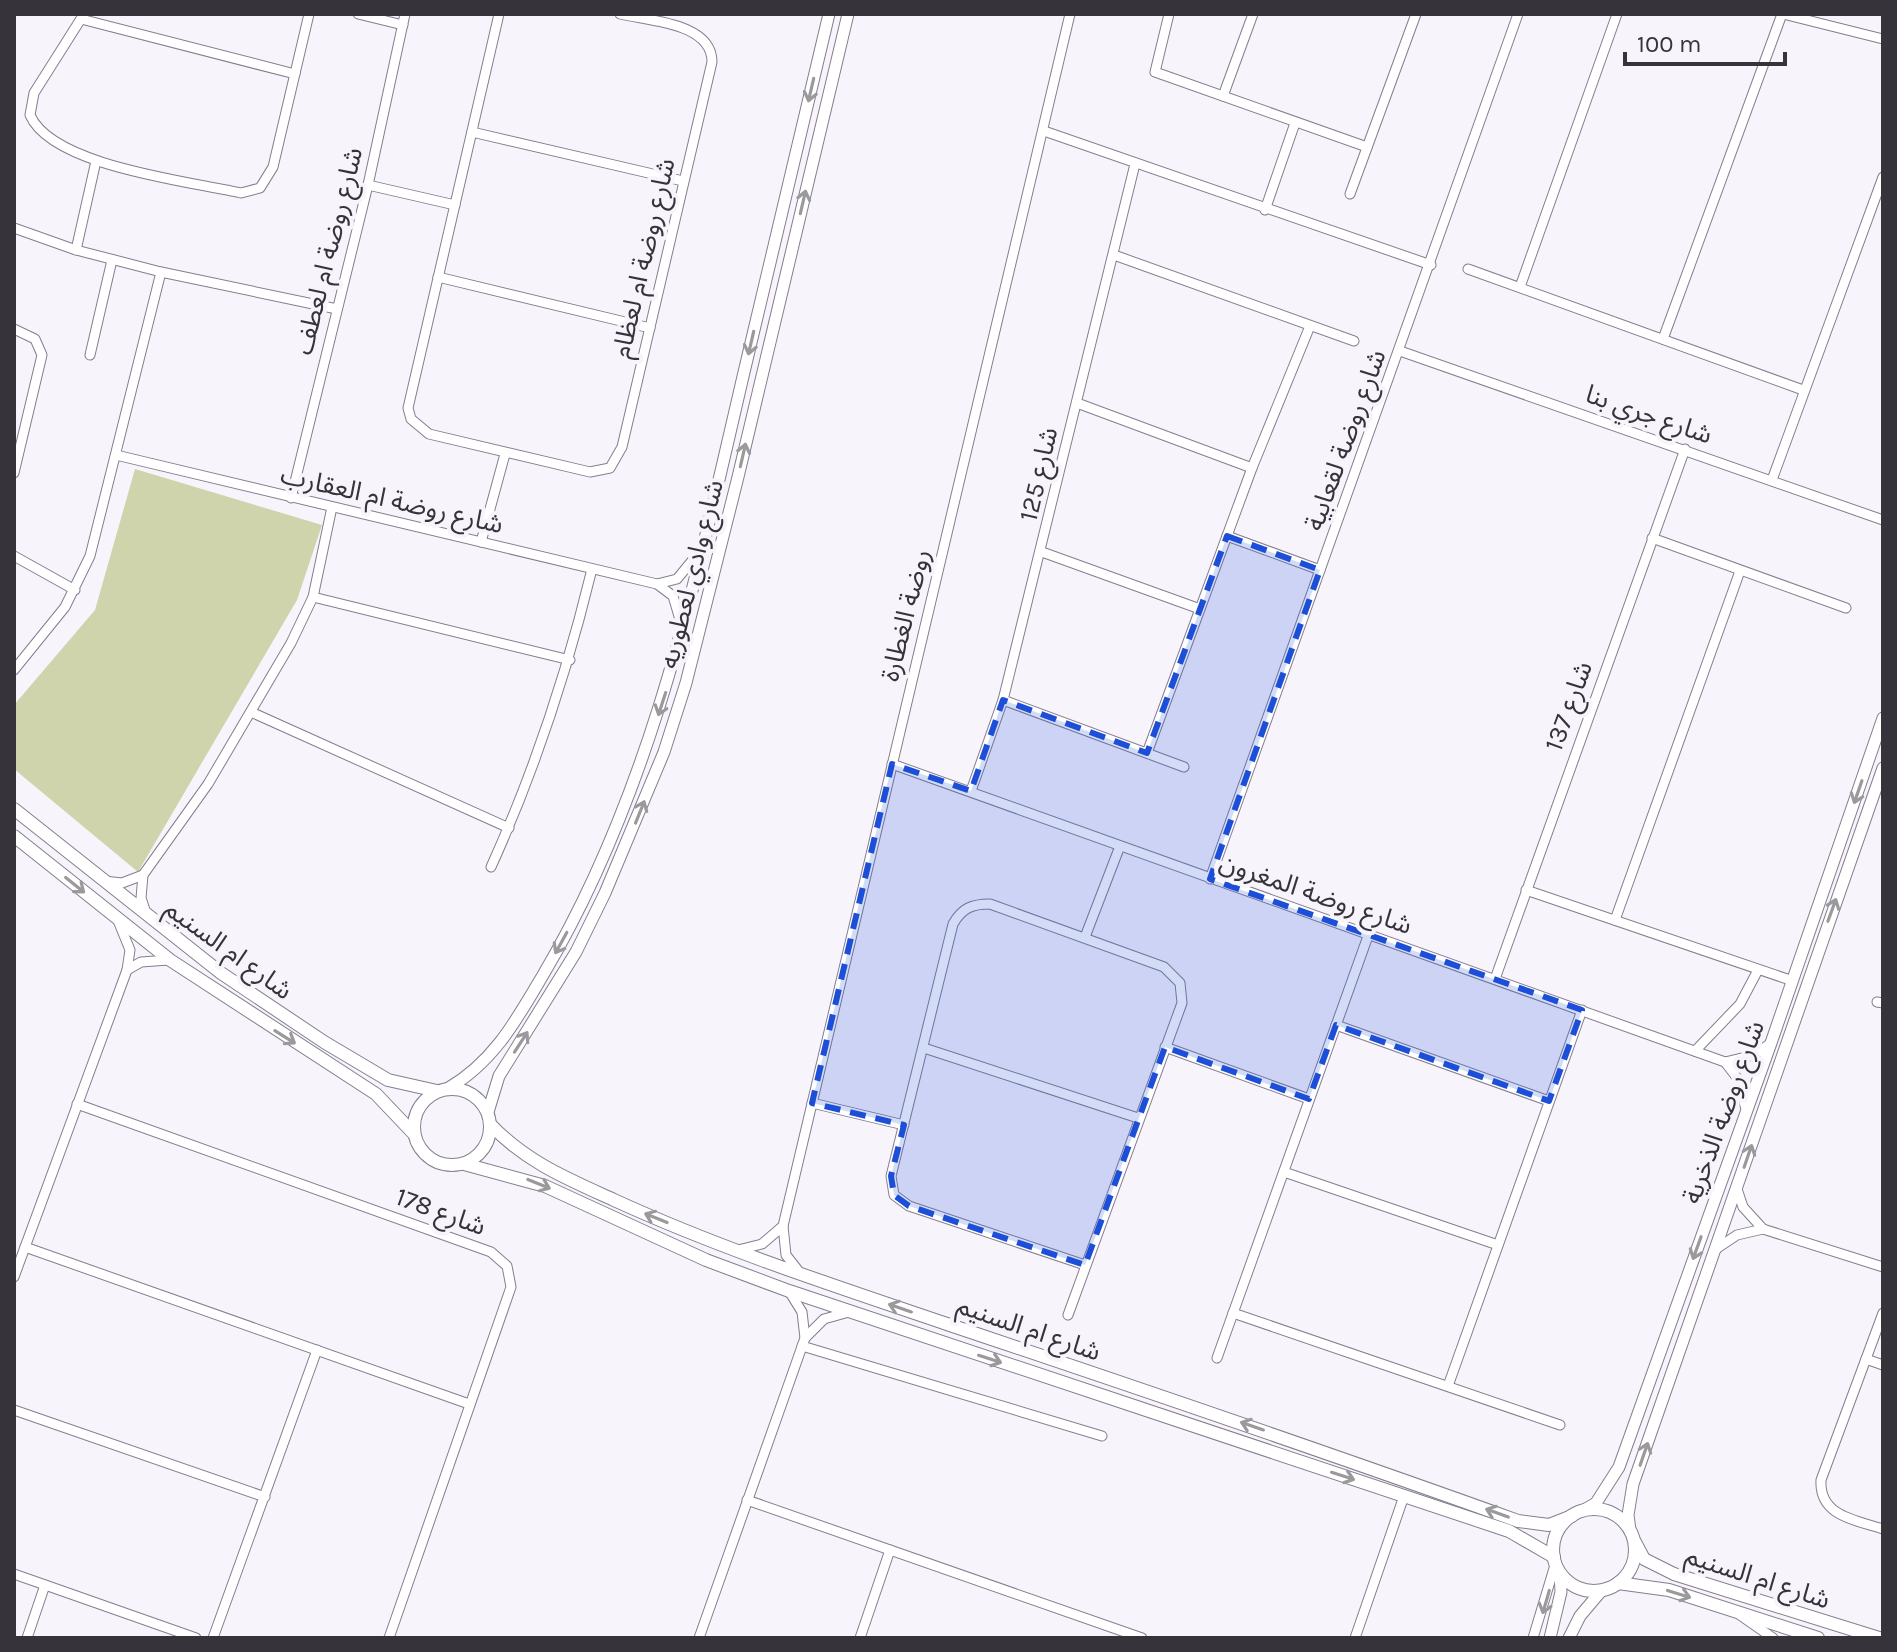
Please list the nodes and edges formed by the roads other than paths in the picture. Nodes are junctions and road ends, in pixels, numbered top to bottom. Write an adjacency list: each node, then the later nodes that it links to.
1 (309, 14): 18 (street)
2 (358, 14): 16 (street)
3 (405, 14): 16 (street, شارع روضة ام لعطف)
4 (499, 14): 22 (street, شارع روضة ام لعظام)
5 (620, 14): 27 (street, شارع روضة ام لعظام)
6 (829, 14): 63 (street, شارع وادي لعطوريه, one-way to 63)
7 (848, 14): 117 (street, شارع وادي لعطوريه, one-way to 7)
8 (1070, 14): 21 (street, روضة الغطارة)
9 (1169, 14): 19 (street)
10 (1253, 14): 19 (street)
11 (1416, 14): 23 (street)
12 (1518, 14): 36 (street, شارع روضة لقعابية)
13 (1617, 14): 40 (street)
14 (1782, 14): 17 (street); 45 (street)
15 (83, 16): 18 (street); 24 (street)
16 (403, 25): 28 (street, شارع روضة ام لعطف)
17 (1883, 39)
18 (295, 74): 24 (street)
19 (1223, 96): 20 (street)
20 (1295, 123): 23 (street); 31 (street)
21 (1044, 131): 25 (street); 81 (street, روضة الغطارة)
22 (472, 132): 27 (street); 30 (street, شارع روضة ام لعظام)
23 (1367, 147): 29 (street)
24 (96, 161): 33 (street)
25 (1135, 164): 31 (street); 34 (street, شارع 125)
26 (1883, 177): 49 (street)
27 (683, 181): 43 (street, شارع روضة ام لعظام)
28 (368, 185): 30 (street); 41 (street, شارع روضة ام لعطف)
29 (1350, 194)
30 (455, 205): 39 (street, شارع روضة ام لعظام)
31 (1265, 210): 36 (street)
32 (14, 228): 33 (street)
33 (76, 250): 35 (street)
34 (1114, 255): 42 (street); 50 (street, شارع 125)
35 (112, 260): 38 (street); 48 (street)
36 (1431, 265): 47 (street, شارع روضة لقعابية)
37 (1468, 269): 40 (street)
38 (161, 272): 41 (street); 53 (street)
39 (438, 277): 43 (street); 52 (street, شارع روضة ام لعظام)
40 (1520, 287): 45 (street)
41 (337, 309): 57 (street, شارع روضة ام لعطف)
42 (1310, 326): 46 (street); 54 (street)
43 (650, 328): 52 (street, شارع روضة ام لعظام)
44 (14, 329): 55 (street)
45 (1663, 339): 49 (street)
46 (1354, 341)
47 (1400, 351): 51 (street, شارع جري بنا); 67 (street, شارع روضة لقعابية)
48 (90, 355)
49 (1803, 390): 56 (street)
50 (1077, 403): 54 (street); 64 (street, شارع 125)
51 (1685, 449): 56 (street, شارع جري بنا); 61 (street, شارع 137)
52 (505, 454): 62 (street)
53 (116, 455): 57 (street, شارع روضة ام العقارب); 70 (street)
54 (1252, 468): 60 (street)
55 (14, 470)
56 (1772, 480): 59 (street, شارع جري بنا)
57 (291, 498): 58 (street, شارع روضة ام العقارب)
58 (332, 507): 62 (street, شارع روضة ام العقارب); 71 (street)
59 (1883, 520)
60 (1227, 536): 67 (street); 73 (street)
61 (1652, 538): 68 (street); 93 (street, شارع 137)
62 (481, 542): 66 (street, شارع روضة ام العقارب)
63 (704, 545): 69 (street); 74 (street, شارع وادي لعطوريه)
64 (1042, 552): 73 (street); 77 (street, شارع 125)
65 (14, 556): 70 (street)
66 (592, 569): 69 (street, شارع روضة ام العقارب); 75 (street)
67 (1320, 570): 92 (street, شارع روضة لقعابية)
68 (1740, 571): 72 (street); 96 (street)
69 (657, 584): 74 (street)
70 (75, 590): 76 (street)
71 (313, 597): 75 (street); 78 (street)
72 (1846, 608)
73 (1200, 609): 80 (street)
74 (681, 634): 111 (street, شارع وادي لعطوريه, one-way to 111)
75 (570, 660): 86 (street)
76 (14, 670)
77 (1003, 700): 80 (street); 84 (street, شارع 125)
78 (251, 712): 86 (street); 90 (street)
79 (1883, 718): 103 (street, شارع روضة الذخرية, one-way to 103)
80 (1147, 753): 82 (street)
81 (892, 764): 84 (street, شارع روضة المغرون); 114 (street, روضة الغطارة)
82 (1184, 767)
83 (1883, 768): 123 (street, شارع روضة الذخرية, one-way to 83)
84 (971, 791): 88 (street, شارع روضة المغرون)
85 (14, 809): 91 (main road, شارع ام السنيم)
86 (509, 828): 89 (street)
87 (14, 836): 95 (main road, شارع ام السنيم, one-way to 95)
88 (1120, 846): 92 (street, شارع روضة المغرون); 98 (street)
89 (491, 867)
90 (143, 875): 91 (street); 94 (street)
91 (99, 879): 94 (main road, شارع ام السنيم)
92 (1210, 879): 97 (street, شارع روضة المغرون)
93 (1526, 890): 96 (street); 102 (street, شارع 137)
94 (149, 919): 111 (main road, شارع ام السنيم)
95 (118, 920): 99 (main road, شارع ام السنيم); 100 (street)
96 (1615, 920): 101 (street)
97 (1368, 936): 102 (street, شارع روضة المغرون); 105 (street)
98 (1085, 937): 107 (street); 108 (street)
99 (170, 960): 100 (street); 120 (main road, شارع ام السنيم, one-way to 120)
100 (127, 970): 115 (street)
101 (1758, 970): 103 (street); 109 (street)
102 (1495, 979): 104 (street, شارع روضة المغرون)
103 (1793, 981): 106 (street, شارع روضة الذخرية)
104 (1582, 1010): 109 (street, شارع روضة المغرون); 113 (street)
105 (1336, 1025): 112 (street); 113 (street)
106 (1771, 1043): 110 (street); 116 (street, شارع روضة الذخرية)
107 (1165, 1047): 112 (street); 118 (street)
108 (924, 1048): 118 (street); 119 (street)
109 (1695, 1051): 110 (street, شارع روضة المغرون)
110 (1725, 1062): 116 (street)
111 (442, 1090): 117 (main road); 120 (main road)
112 (1309, 1099): 122 (street)
113 (1549, 1101): 126 (street)
114 (812, 1103): 119 (street); 124 (street, روضة الغطارة)
115 (77, 1104): 127 (street); 145 (street, شارع 178)
116 (1746, 1112): 152 (street, شارع روضة الذخرية, one-way to 152)
117 (490, 1118): 121 (main road); 128 (main road, شارع ام السنيم, one-way to 117)
118 (1138, 1118): 130 (street)
119 (904, 1125): 130 (street)
120 (414, 1134): 121 (main road)
121 (464, 1164): 134 (main road, شارع ام السنيم, one-way to 134)
122 (1284, 1172): 126 (street); 136 (street)
123 (1737, 1189): 125 (street); 129 (street, شارع روضة الذخرية)
124 (783, 1226): 128 (street); 132 (street, روضة الغطارة)
125 (1763, 1229): 129 (street); 131 (street)
126 (1498, 1245): 144 (street)
127 (25, 1247): 133 (street); 140 (street)
128 (736, 1250): 132 (main road, شارع ام السنيم)
129 (1715, 1250): 154 (street, شارع روضة الذخرية, one-way to 129)
130 (1085, 1265): 138 (street)
131 (1883, 1267)
132 (803, 1275): 152 (main road, شارع ام السنيم, one-way to 132)
133 (14, 1277)
134 (789, 1291): 135 (main road, شارع ام السنيم); 139 (street)
135 (849, 1312): 139 (street); 149 (main road, شارع ام السنيم, one-way to 149)
136 (1233, 1313): 141 (street); 144 (street)
137 (1883, 1313): 142 (street)
138 (1068, 1315)
139 (803, 1342): 148 (street); 151 (street)
140 (317, 1350): 145 (street); 150 (street)
141 (1217, 1358)
142 (1866, 1359): 143 (street); 153 (street)
143 (1883, 1365)
144 (1448, 1386): 147 (street)
145 (469, 1404): 165 (street, شارع 178)
146 (14, 1410): 150 (street)
147 (1560, 1425)
148 (1102, 1436)
149 (1404, 1496): 156 (main road, شارع ام السنيم); 169 (street)
150 (265, 1497): 164 (street)
151 (747, 1500): 155 (street); 166 (street)
152 (1578, 1513): 154 (main road); 156 (main road)
153 (1883, 1529)
154 (1633, 1536): 158 (main road); 175 (main road, شارع ام السنيم)
155 (890, 1550): 167 (street); 168 (street)
156 (1556, 1565): 160 (main road); 170 (street, one-way to 170); 171 (street)
157 (14, 1574): 159 (street)
158 (1618, 1583): 160 (main road); 161 (main road, شارع ام السنيم, one-way to 161)
159 (45, 1585): 162 (street); 163 (street)
160 (1602, 1590): 172 (street)
161 (1738, 1612): 173 (street, شارع ام السنيم); 174 (main road, شارع ام السنيم)
162 (27, 1638)
163 (196, 1638)
164 (213, 1638)
165 (389, 1638)
166 (699, 1638)
167 (860, 1638)
168 (1142, 1638)
169 (1355, 1638)
170 (1533, 1638)
171 (1550, 1638)
172 (1569, 1638)
173 (1773, 1638)
174 (1818, 1638)
175 (1879, 1638)

